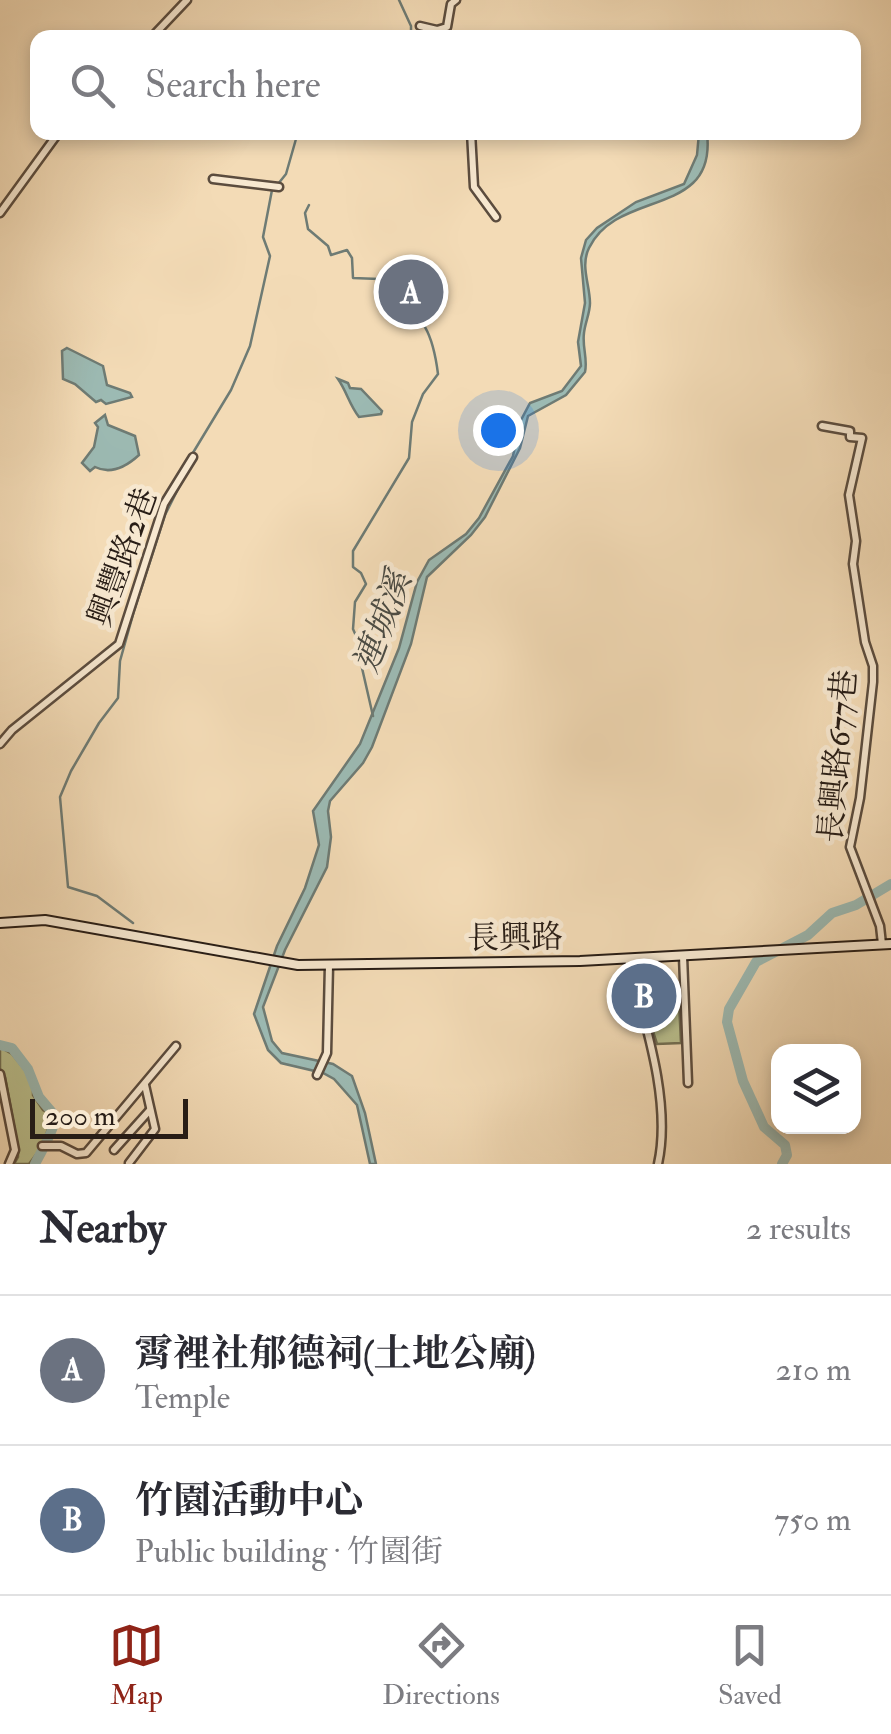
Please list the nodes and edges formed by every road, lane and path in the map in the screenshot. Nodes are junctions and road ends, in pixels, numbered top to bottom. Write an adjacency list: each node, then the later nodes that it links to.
1 (186, 0): 4 (street)
2 (456, 0): 6 (street)
3 (420, 26): 5 (street)
4 (158, 30)
5 (427, 30)
6 (440, 30)
7 (53, 140): 11 (street)
8 (471, 140): 12 (street)
9 (213, 180): 10 (street)
10 (280, 187)
11 (0, 213)
12 (496, 218)
13 (822, 426): 17 (street, 長興路677巷)
14 (194, 457): 15 (street, 興豐路2巷)
15 (0, 744)
16 (0, 923): 20 (main road, 長興路)
17 (886, 944): 18 (main road, 長興路)
18 (683, 956): 19 (main road, 長興路); 24 (street)
19 (628, 959): 20 (main road, 長興路); 32 (street)
20 (329, 965): 23 (street)
21 (176, 1046): 25 (street)
22 (0, 1074): 26 (street)
23 (317, 1075)
24 (688, 1083)
25 (144, 1084): 27 (street); 28 (street)
26 (4, 1103): 31 (street)
27 (150, 1108): 29 (street); 30 (street)
28 (42, 1146)
29 (114, 1150)
30 (129, 1163)
31 (9, 1164)
32 (658, 1164)

